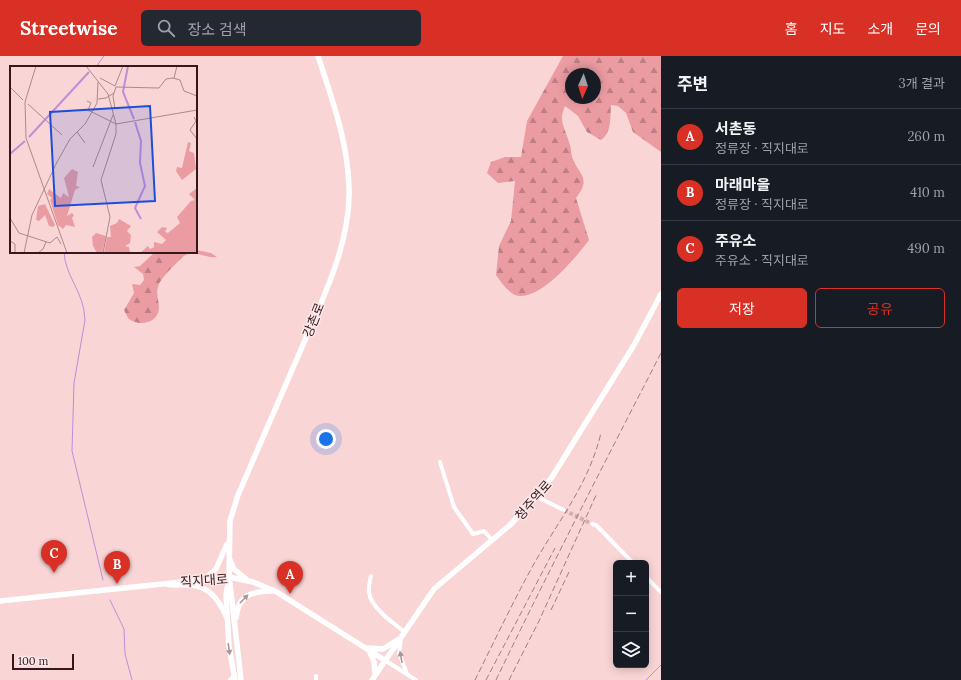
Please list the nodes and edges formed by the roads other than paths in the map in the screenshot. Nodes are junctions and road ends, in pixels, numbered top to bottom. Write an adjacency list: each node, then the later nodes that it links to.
1 (318, 56): 7 (main road, 강촌로)
2 (661, 294): 4 (main road, 청주역로)
3 (440, 462): 8 (street)
4 (537, 497): 5 (street); 8 (main road, 청주역로)
5 (564, 510)
6 (592, 524): 10 (street)
7 (229, 538): 9 (main road, 강촌로); 13 (main road)
8 (492, 540): 22 (main road, 청주역로)
9 (229, 557): 12 (main road, 강촌로); 14 (main road)
10 (629, 560)
11 (371, 576): 22 (street)
12 (229, 577): 13 (main road, 직지대로); 14 (main road, 직지대로); 20 (main road); 21 (main road)
13 (205, 579): 16 (main road, 직지대로)
14 (248, 580): 17 (main road, 직지대로)
15 (649, 580): 18 (street)
16 (162, 583): 19 (main road, 직지대로); 20 (main road)
17 (275, 591): 21 (main road, one-way to 17); 24 (main road, 직지대로)
18 (661, 592)
19 (0, 601)
20 (227, 618): 27 (main road, one-way to 27)
21 (234, 630): 30 (main road)
22 (405, 632): 23 (main road, 청주역로)
23 (401, 638): 24 (main road); 25 (main road, 청주역로); 26 (street, one-way to 23)
24 (367, 649): 25 (main road, 직지대로); 28 (main road)
25 (386, 661): 26 (street); 28 (main road, 청주역로)
26 (408, 674): 29 (street)
27 (233, 678)
28 (374, 678)
29 (411, 678): 31 (street)
30 (241, 680)
31 (416, 680)

